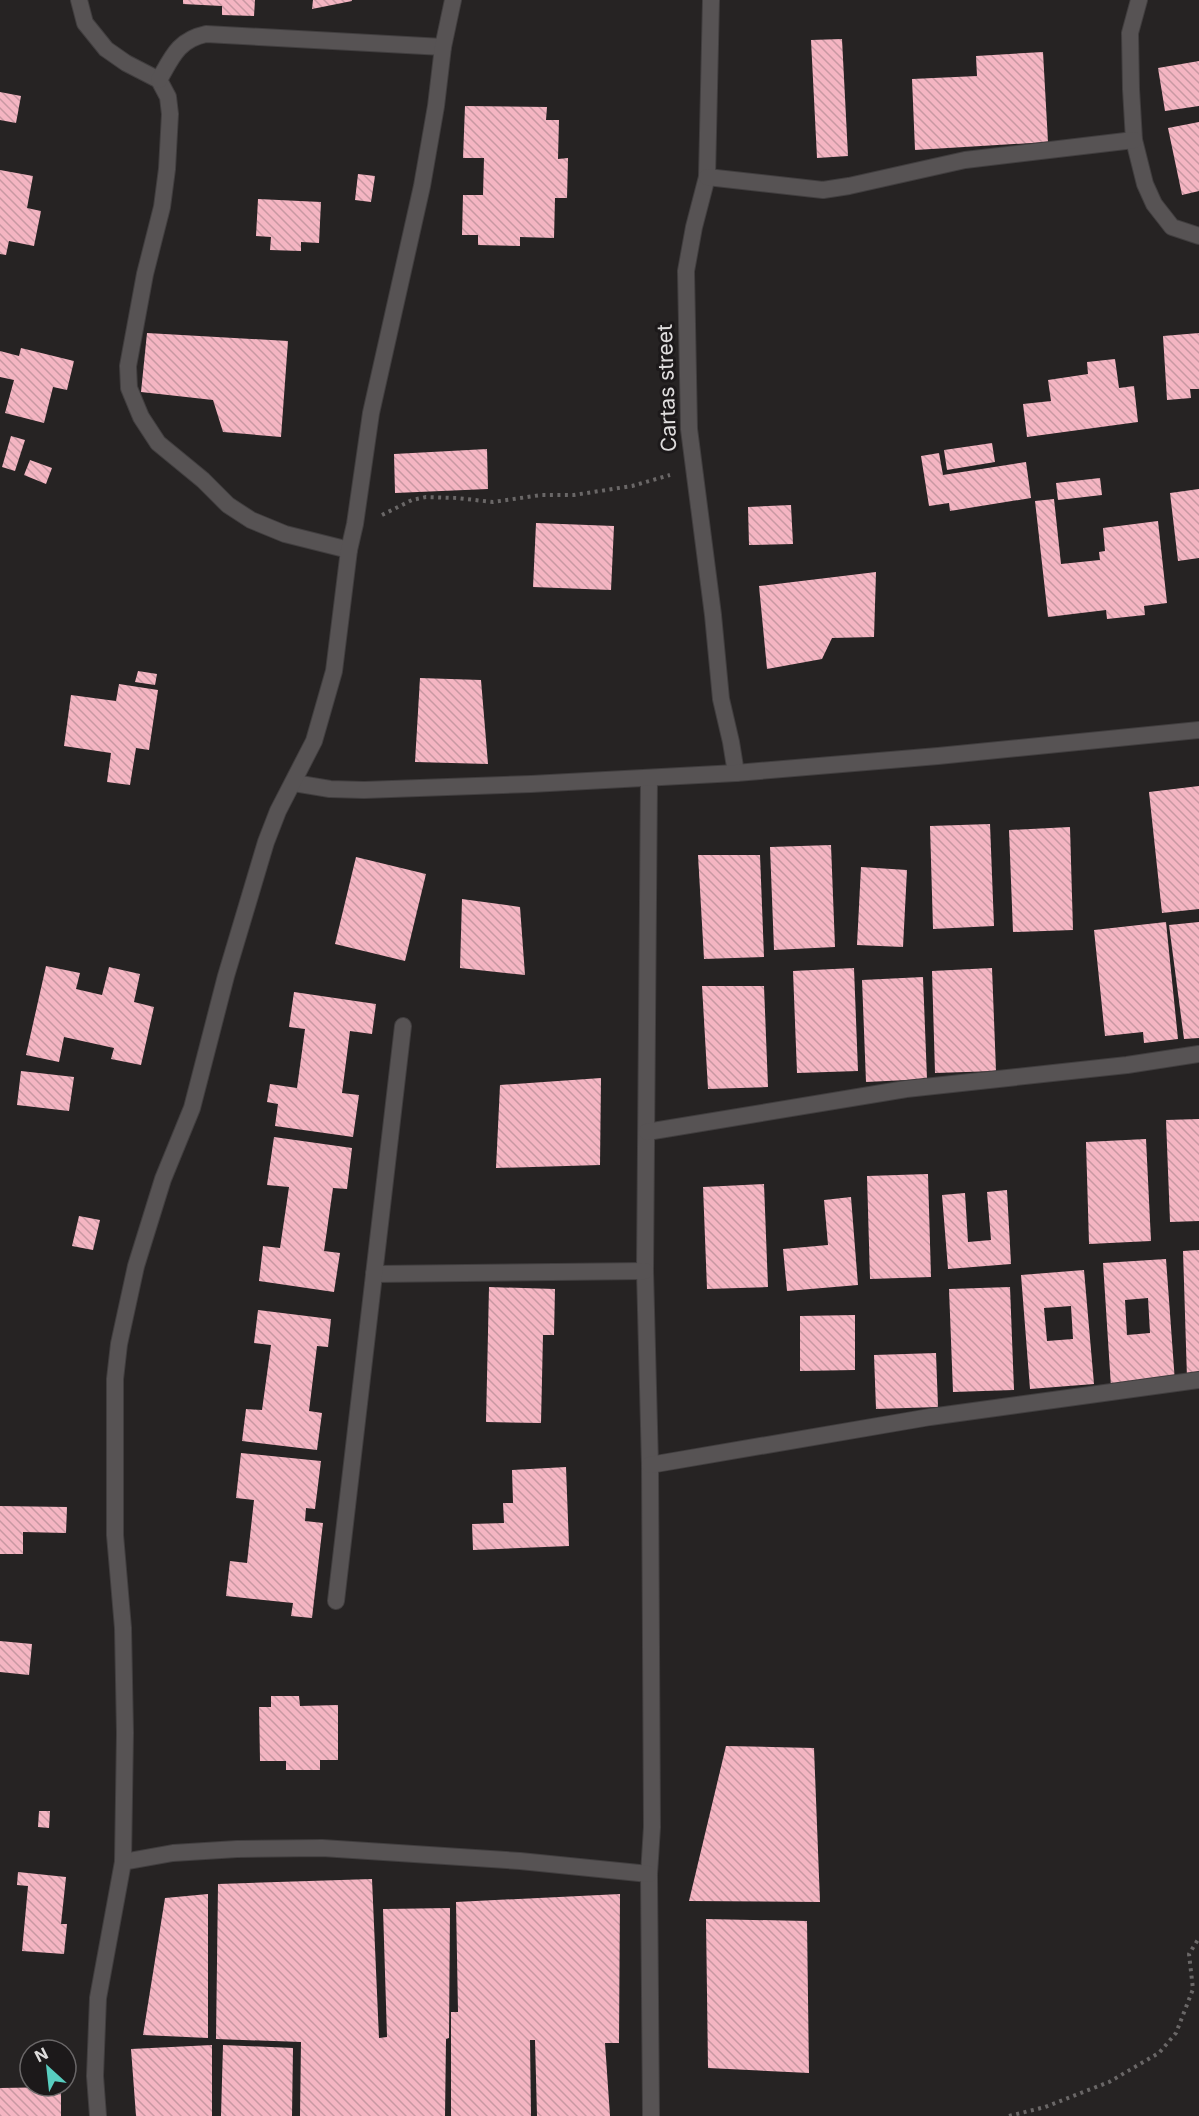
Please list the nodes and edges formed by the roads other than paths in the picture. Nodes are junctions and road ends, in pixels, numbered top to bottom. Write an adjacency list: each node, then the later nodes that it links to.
1 (79, 0): 6 (street)
2 (453, 0): 5 (street)
3 (711, 0): 8 (street, Cartas street)
4 (1139, 0): 7 (street)
5 (443, 47): 6 (street); 10 (street)
6 (159, 80): 10 (street)
7 (1134, 140): 8 (street); 9 (street)
8 (707, 177): 12 (street, Cartas street)
9 (1199, 236)
10 (349, 550): 14 (street)
11 (1199, 730): 12 (street)
12 (736, 773): 13 (street)
13 (649, 778): 14 (street); 17 (street)
14 (294, 783): 23 (street)
15 (403, 1026): 19 (street)
16 (1199, 1054): 17 (street)
17 (647, 1132): 18 (street)
18 (645, 1271): 19 (street); 21 (street)
19 (374, 1274): 22 (street)
20 (1199, 1380): 21 (street)
21 (650, 1465): 24 (street)
22 (336, 1600)
23 (123, 1863): 24 (street); 25 (street)
24 (649, 1875): 26 (street)
25 (98, 2116)
26 (651, 2116)

